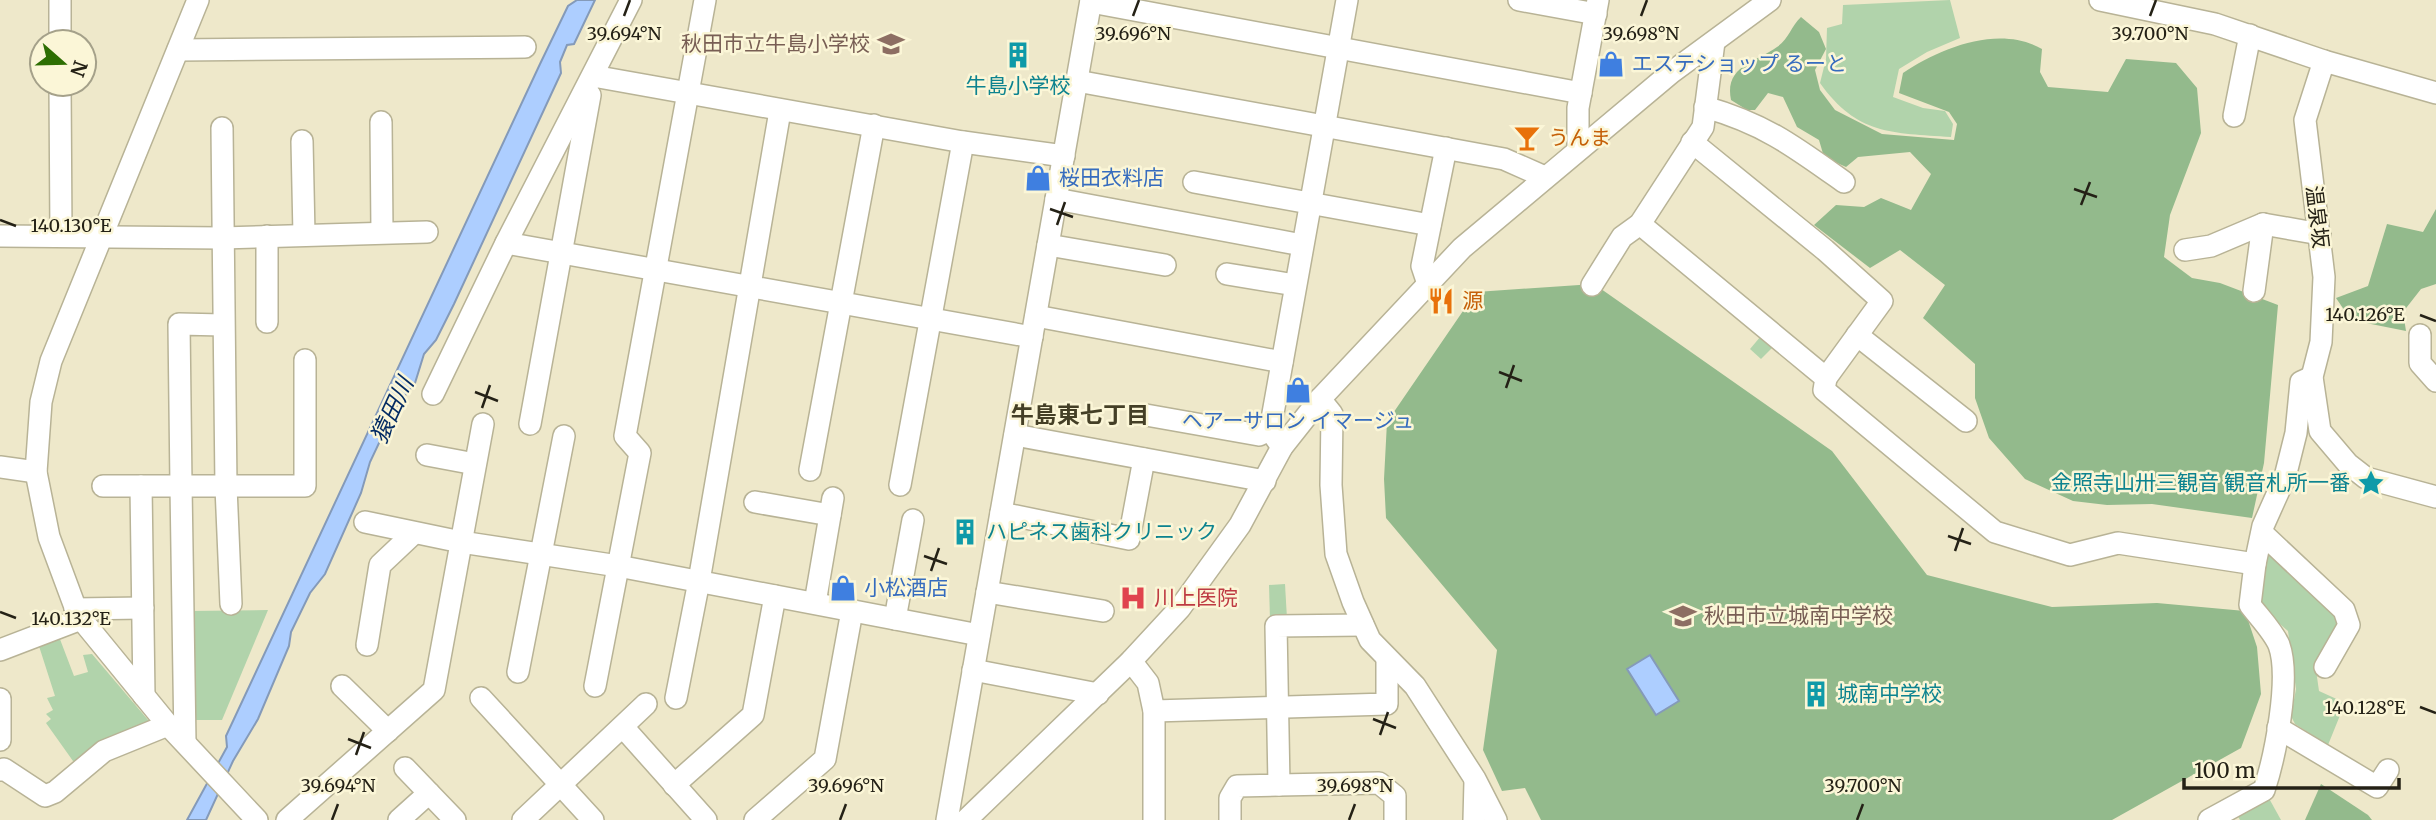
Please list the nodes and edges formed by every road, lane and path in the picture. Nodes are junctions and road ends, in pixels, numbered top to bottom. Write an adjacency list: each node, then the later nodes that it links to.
1 (60, 0): 12 (street)
2 (198, 0): 17 (street)
3 (705, 0): 23 (street)
4 (1347, 0): 16 (street)
5 (1519, 0): 10 (street)
6 (1770, 0): 14 (street)
7 (2106, 0): 11 (street)
8 (1091, 1): 16 (street); 20 (street)
9 (623, 3): 19 (street)
10 (1597, 7): 21 (street)
11 (2178, 7): 13 (street)
12 (60, 28)
13 (2250, 35): 18 (street); 27 (street)
14 (1714, 41): 25 (street); 36 (street)
15 (525, 47): 17 (street)
16 (1338, 47): 21 (street); 30 (street)
17 (178, 50): 49 (street)
18 (2324, 61): 22 (street); 48 (street, 温泉坂)
19 (593, 76): 23 (street); 55 (street); 59 (street)
20 (1077, 81): 30 (street); 37 (street)
21 (1581, 93): 36 (street)
22 (2436, 93)
23 (687, 94): 26 (street); 61 (street)
24 (60, 98): 52 (street)
25 (1705, 107): 34 (street); 40 (street)
26 (780, 111): 29 (street); 66 (street)
27 (2234, 116)
28 (381, 122): 46 (street)
29 (874, 125): 33 (street); 68 (street)
30 (1323, 125): 35 (street); 42 (street)
31 (222, 128): 54 (street)
32 (302, 141): 50 (street)
33 (963, 142): 37 (street); 69 (street)
34 (1692, 142): 43 (street); 73 (street)
35 (1446, 148): 38 (street); 45 (street)
36 (1578, 149): 38 (street)
37 (1064, 156): 41 (street)
38 (1545, 177): 63 (street)
39 (1194, 182): 42 (street)
40 (1844, 182)
41 (1056, 199): 56 (street); 57 (street)
42 (1309, 203): 45 (street); 57 (street)
43 (1640, 224): 65 (street); 78 (street)
44 (2263, 224): 48 (street); 58 (street); 67 (street)
45 (1430, 225): 63 (street)
46 (382, 232): 47 (street); 50 (street)
47 (427, 232)
48 (2320, 234): 77 (street, 温泉坂)
49 (101, 235): 52 (street); 54 (street); 94 (street)
50 (304, 235): 53 (street)
51 (0, 236): 52 (street)
52 (61, 236)
53 (267, 236): 54 (street); 70 (street)
54 (222, 238): 71 (street)
55 (506, 243): 59 (street); 80 (street)
56 (1048, 245): 60 (street); 72 (street)
57 (1302, 245): 64 (street)
58 (2185, 250)
59 (562, 254): 61 (street); 85 (street)
60 (1165, 265)
61 (658, 270): 66 (street); 111 (street)
62 (1227, 274): 64 (street)
63 (1428, 284): 81 (street)
64 (1295, 285): 76 (street)
65 (1592, 285)
66 (750, 286): 68 (street); 112 (street)
67 (2254, 291)
68 (842, 303): 69 (street); 93 (street)
69 (929, 320): 72 (street); 96 (street)
70 (267, 322)
71 (223, 325): 99 (street); 100 (street)
72 (1034, 327): 76 (street); 86 (street)
73 (1857, 335): 78 (street); 83 (street)
74 (2420, 335): 79 (street)
75 (304, 360): 100 (street)
76 (1282, 362): 88 (street)
77 (2312, 377): 101 (street); 107 (street)
78 (1826, 378): 110 (street)
79 (2436, 381)
80 (433, 394)
81 (1320, 399): 88 (street); 122 (street)
82 (1146, 415): 88 (street)
83 (1966, 421)
84 (483, 424): 91 (street)
85 (530, 424)
86 (1015, 435): 90 (street); 103 (street)
87 (564, 436): 109 (street)
88 (1276, 439): 95 (street)
89 (427, 455): 91 (street)
90 (1144, 459): 95 (street); 103 (street)
91 (475, 464): 108 (street)
92 (0, 467): 94 (street)
93 (810, 470)
94 (36, 472): 120 (street)
95 (1265, 481): 127 (street)
96 (900, 485)
97 (103, 486): 98 (street)
98 (141, 486): 99 (street); 117 (street)
99 (181, 486): 100 (street); 146 (street)
100 (226, 486): 116 (street)
101 (2436, 497)
102 (755, 502): 115 (street)
103 (1001, 513): 113 (street)
104 (913, 520): 121 (street)
105 (365, 522): 106 (street)
106 (414, 533): 108 (street); 124 (street)
107 (2262, 533): 110 (street); 128 (street)
108 (461, 542): 109 (street); 144 (street)
109 (539, 555): 111 (street); 130 (street)
110 (2255, 564): 143 (street)
111 (618, 566): 112 (street); 132 (street)
112 (699, 581): 114 (street); 136 (street)
113 (987, 592): 119 (street); 123 (street)
114 (775, 596): 115 (street); 152 (street)
115 (815, 603): 118 (street)
116 (231, 604)
117 (143, 608): 120 (street); 134 (street)
118 (852, 611): 121 (street); 162 (street)
119 (1103, 611)
120 (78, 614): 125 (street); 134 (street)
121 (895, 619): 123 (street)
122 (1363, 625): 126 (street); 139 (street)
123 (979, 635): 129 (street)
124 (367, 645)
125 (0, 650)
126 (1387, 659): 139 (street); 150 (street)
127 (1131, 661): 133 (street); 140 (street)
128 (2325, 667)
129 (973, 670): 133 (street); 163 (street)
130 (518, 672)
131 (342, 686): 144 (street)
132 (595, 686)
133 (1098, 694): 164 (street)
134 (144, 696): 141 (street)
135 (481, 698): 151 (street)
136 (676, 698)
137 (0, 699): 145 (street)
138 (646, 704): 142 (street)
139 (1276, 706): 140 (street); 153 (street)
140 (1154, 711): 165 (street)
141 (168, 725): 146 (street); 147 (street)
142 (623, 727): 151 (street); 152 (street)
143 (2278, 728): 149 (street); 170 (street)
144 (388, 731): 156 (street)
145 (0, 740)
146 (191, 749): 155 (street)
147 (1, 765)
148 (405, 768): 154 (street)
149 (2388, 770)
150 (1475, 779): 168 (street); 169 (street)
151 (561, 785): 159 (street); 160 (street)
152 (674, 785): 161 (street)
153 (1279, 785): 166 (street); 167 (street)
154 (429, 793): 157 (street); 158 (street)
155 (257, 820)
156 (287, 820)
157 (399, 820)
158 (455, 820)
159 (523, 820)
160 (593, 820)
161 (706, 820)
162 (755, 820)
163 (947, 820)
164 (966, 820)
165 (1154, 820)
166 (1230, 820)
167 (1395, 820)
168 (1474, 820)
169 (1496, 820)
170 (2209, 820)

